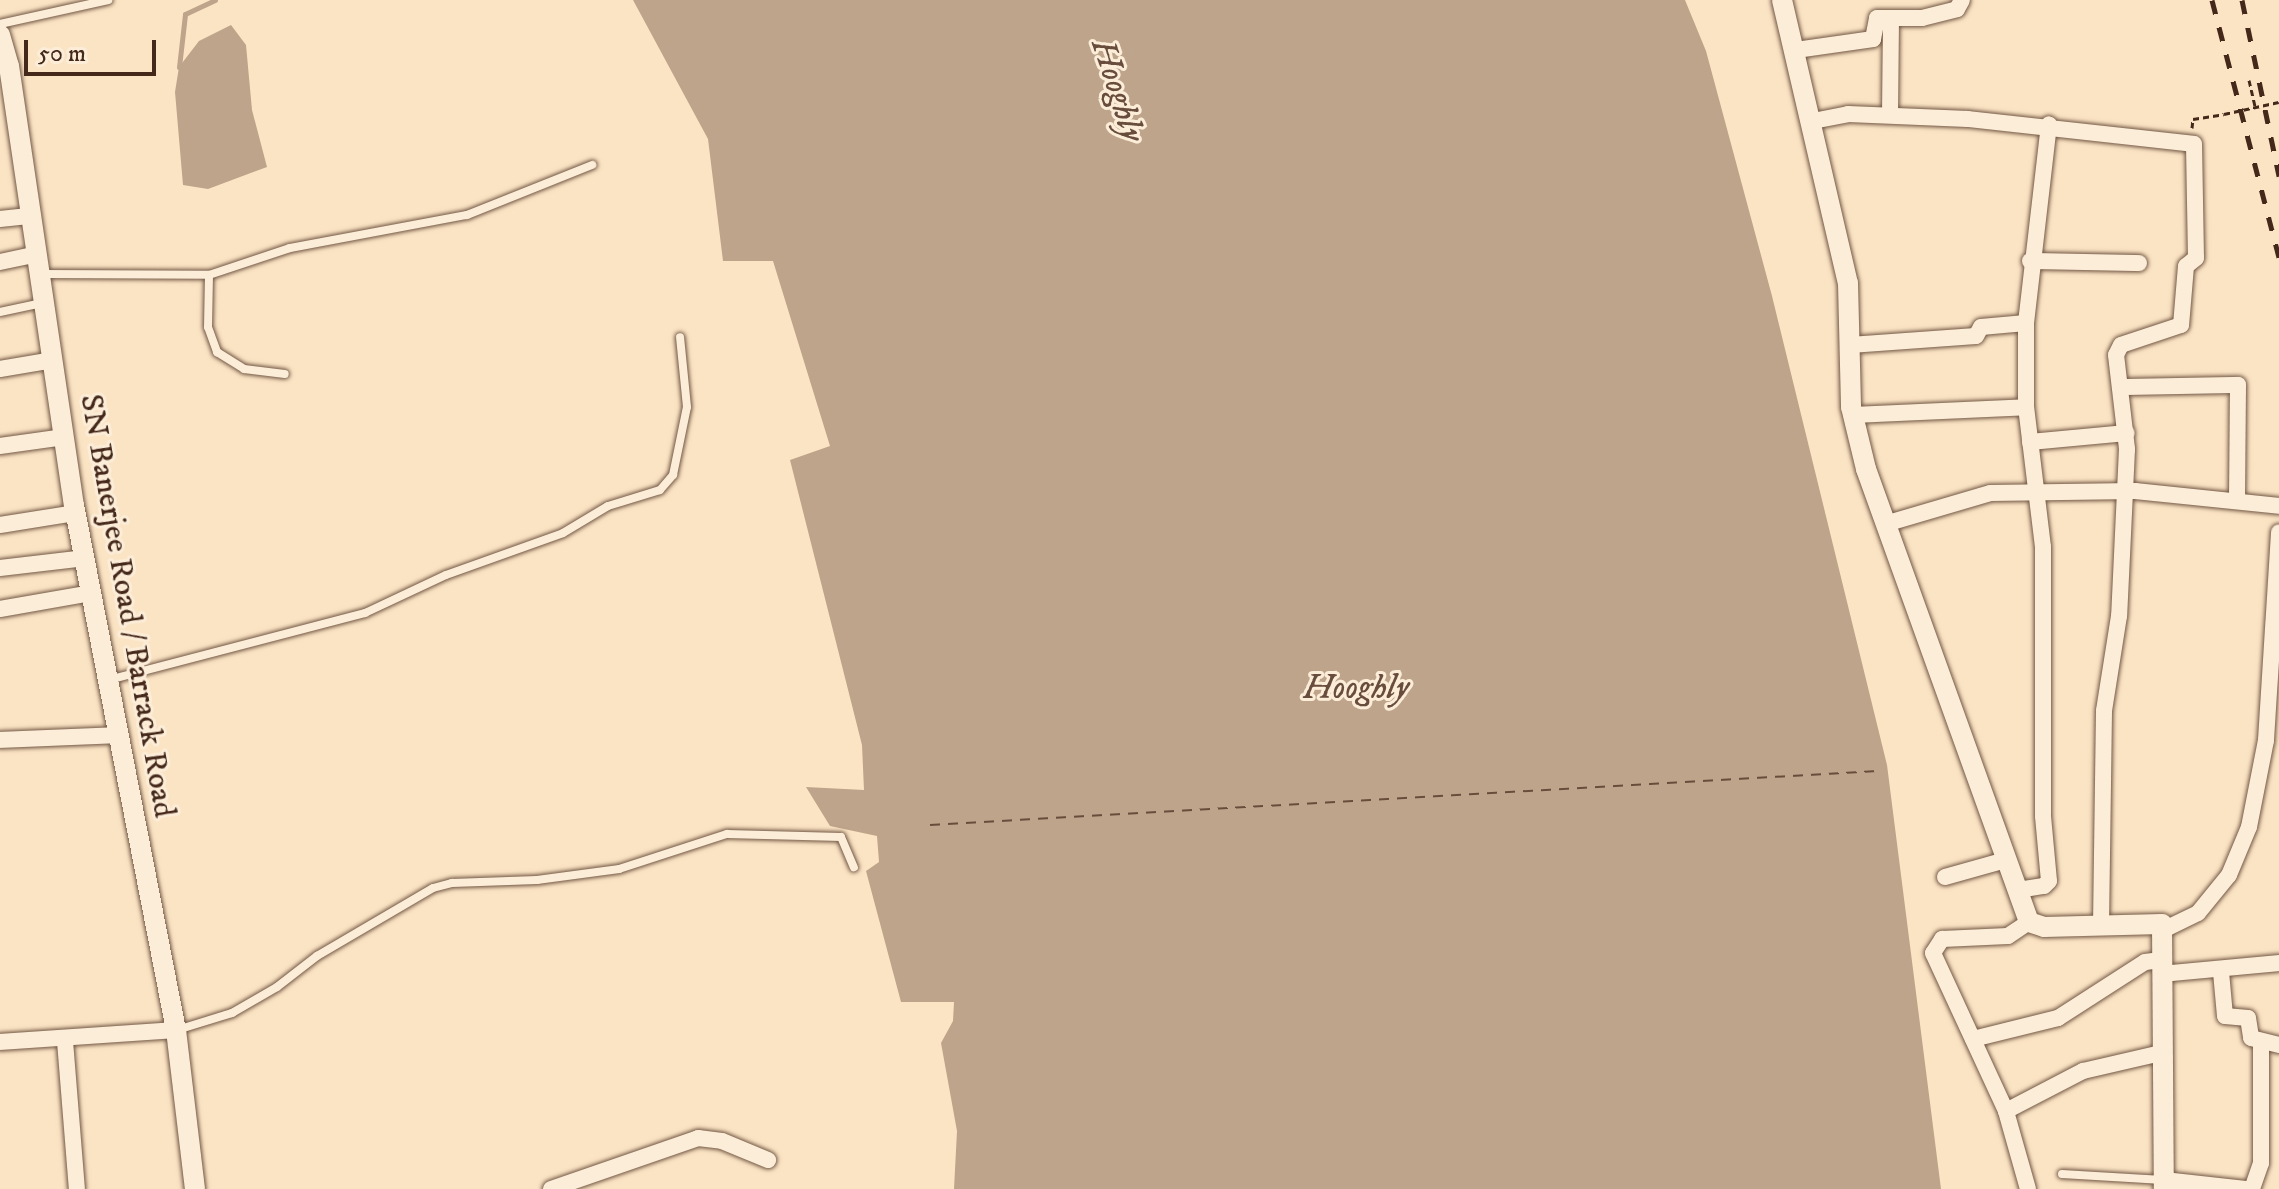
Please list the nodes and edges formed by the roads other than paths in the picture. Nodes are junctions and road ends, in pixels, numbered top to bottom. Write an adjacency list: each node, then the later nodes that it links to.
1 (108, 0): 5 (lane)
2 (1782, 0): 7 (street)
3 (1962, 0): 4 (street)
4 (1891, 18): 7 (street); 9 (street)
5 (0, 24)
6 (0, 35): 8 (street, SN Banerjee Road / Barrack Road)
7 (1796, 50): 10 (street)
8 (5, 67): 13 (street, SN Banerjee Road / Barrack Road)
9 (1890, 115): 10 (street); 11 (street)
10 (1813, 121): 24 (street)
11 (2049, 124): 15 (street); 28 (street)
12 (592, 165): 19 (lane)
13 (31, 216): 14 (street); 18 (street, SN Banerjee Road / Barrack Road)
14 (0, 219)
15 (2030, 261): 17 (street); 22 (street)
16 (0, 262): 18 (street)
17 (2139, 263)
18 (39, 264): 19 (lane); 20 (street, SN Banerjee Road / Barrack Road)
19 (209, 275): 27 (lane)
20 (44, 302): 21 (lane); 25 (street, SN Banerjee Road / Barrack Road)
21 (0, 312)
22 (2026, 323): 24 (street); 29 (street)
23 (680, 337): 47 (lane)
24 (1850, 345): 30 (street)
25 (53, 360): 26 (street); 32 (street, SN Banerjee Road / Barrack Road)
26 (0, 369)
27 (285, 374)
28 (2120, 387): 31 (street); 37 (street)
29 (2026, 407): 30 (street); 33 (street)
30 (1853, 415): 40 (street)
31 (2127, 433): 33 (street); 36 (street)
32 (64, 437): 34 (street); 39 (street, SN Banerjee Road / Barrack Road)
33 (2030, 442): 35 (street)
34 (0, 446)
35 (2035, 491): 36 (street); 40 (street); 53 (street)
36 (2125, 492): 37 (street); 55 (street)
37 (2237, 500): 38 (street)
38 (2279, 506)
39 (76, 513): 41 (street); 43 (street, SN Banerjee Road / Barrack Road)
40 (1885, 524): 50 (street)
41 (0, 525)
42 (2279, 532): 56 (street)
43 (85, 558): 44 (street); 45 (street, SN Banerjee Road / Barrack Road)
44 (0, 568)
45 (91, 593): 46 (street); 47 (street, SN Banerjee Road / Barrack Road)
46 (0, 609)
47 (108, 680): 48 (street, SN Banerjee Road / Barrack Road)
48 (119, 735): 49 (street); 60 (street, SN Banerjee Road / Barrack Road)
49 (0, 740)
50 (2006, 860): 52 (street); 53 (street)
51 (854, 867): 60 (lane)
52 (1945, 877)
53 (2018, 890): 54 (street)
54 (2029, 922): 55 (street); 61 (street)
55 (2101, 924): 56 (street)
56 (2161, 931): 58 (street)
57 (2279, 963): 59 (street)
58 (2161, 967): 59 (street); 61 (street); 66 (street)
59 (2221, 972): 64 (street)
60 (176, 1030): 62 (street); 72 (street, SN Banerjee Road / Barrack Road)
61 (1973, 1039): 67 (street)
62 (65, 1041): 63 (street); 71 (street)
63 (0, 1042)
64 (2261, 1042): 65 (street); 75 (street)
65 (2279, 1045)
66 (2161, 1053): 67 (street); 70 (street)
67 (2006, 1111): 74 (street)
68 (768, 1160): 73 (street)
69 (2062, 1174): 70 (lane)
70 (2164, 1185): 75 (street)
71 (77, 1189)
72 (195, 1189)
73 (551, 1189)
74 (2028, 1189)
75 (2249, 1189)

